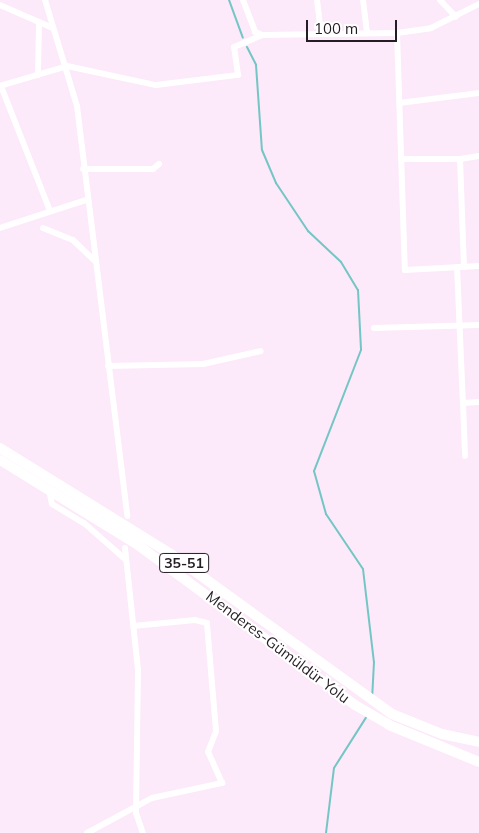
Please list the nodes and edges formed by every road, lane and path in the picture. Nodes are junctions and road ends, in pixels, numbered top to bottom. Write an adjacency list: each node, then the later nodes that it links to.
1 (45, 0): 10 (street)
2 (243, 0): 14 (street)
3 (317, 0): 13 (street)
4 (363, 0): 11 (street)
5 (440, 0): 8 (street)
6 (479, 4): 8 (street)
7 (0, 5): 9 (street)
8 (456, 17): 12 (street)
9 (39, 22): 10 (street); 16 (street)
10 (53, 28): 15 (street)
11 (367, 33): 12 (street); 13 (street)
12 (397, 33): 19 (street)
13 (321, 34): 14 (street)
14 (262, 35): 15 (street)
15 (67, 66): 16 (street); 24 (street)
16 (38, 75): 17 (street)
17 (1, 86): 26 (street)
18 (479, 93): 19 (street)
19 (399, 102): 21 (street)
20 (479, 156): 22 (street)
21 (402, 159): 22 (street); 31 (street)
22 (460, 159): 31 (street)
23 (160, 164): 24 (street)
24 (83, 168): 25 (street)
25 (86, 200): 26 (street); 29 (street)
26 (50, 211): 27 (street)
27 (0, 228)
28 (43, 228): 29 (street)
29 (94, 260): 36 (street)
30 (479, 266): 31 (street)
31 (461, 267): 33 (street)
32 (479, 325): 33 (street)
33 (457, 327): 34 (street); 38 (street)
34 (374, 328)
35 (260, 351): 36 (street)
36 (108, 366): 43 (street)
37 (479, 402): 38 (street)
38 (464, 403): 40 (street)
39 (0, 448): 47 (main road, Menderes-Gümüldür Yolu / 35-51)
40 (465, 456)
41 (0, 460): 42 (main road, Menderes-Gümüldür Yolu / 35-51)
42 (49, 490): 45 (street); 48 (main road, Menderes-Gümüldür Yolu / 35-51)
43 (127, 516)
44 (125, 548): 45 (street)
45 (126, 560): 46 (street)
46 (133, 626): 49 (street); 49 (street)
47 (479, 742)
48 (479, 762)
49 (136, 806): 50 (street); 51 (street)
50 (87, 833)
51 (143, 833)

